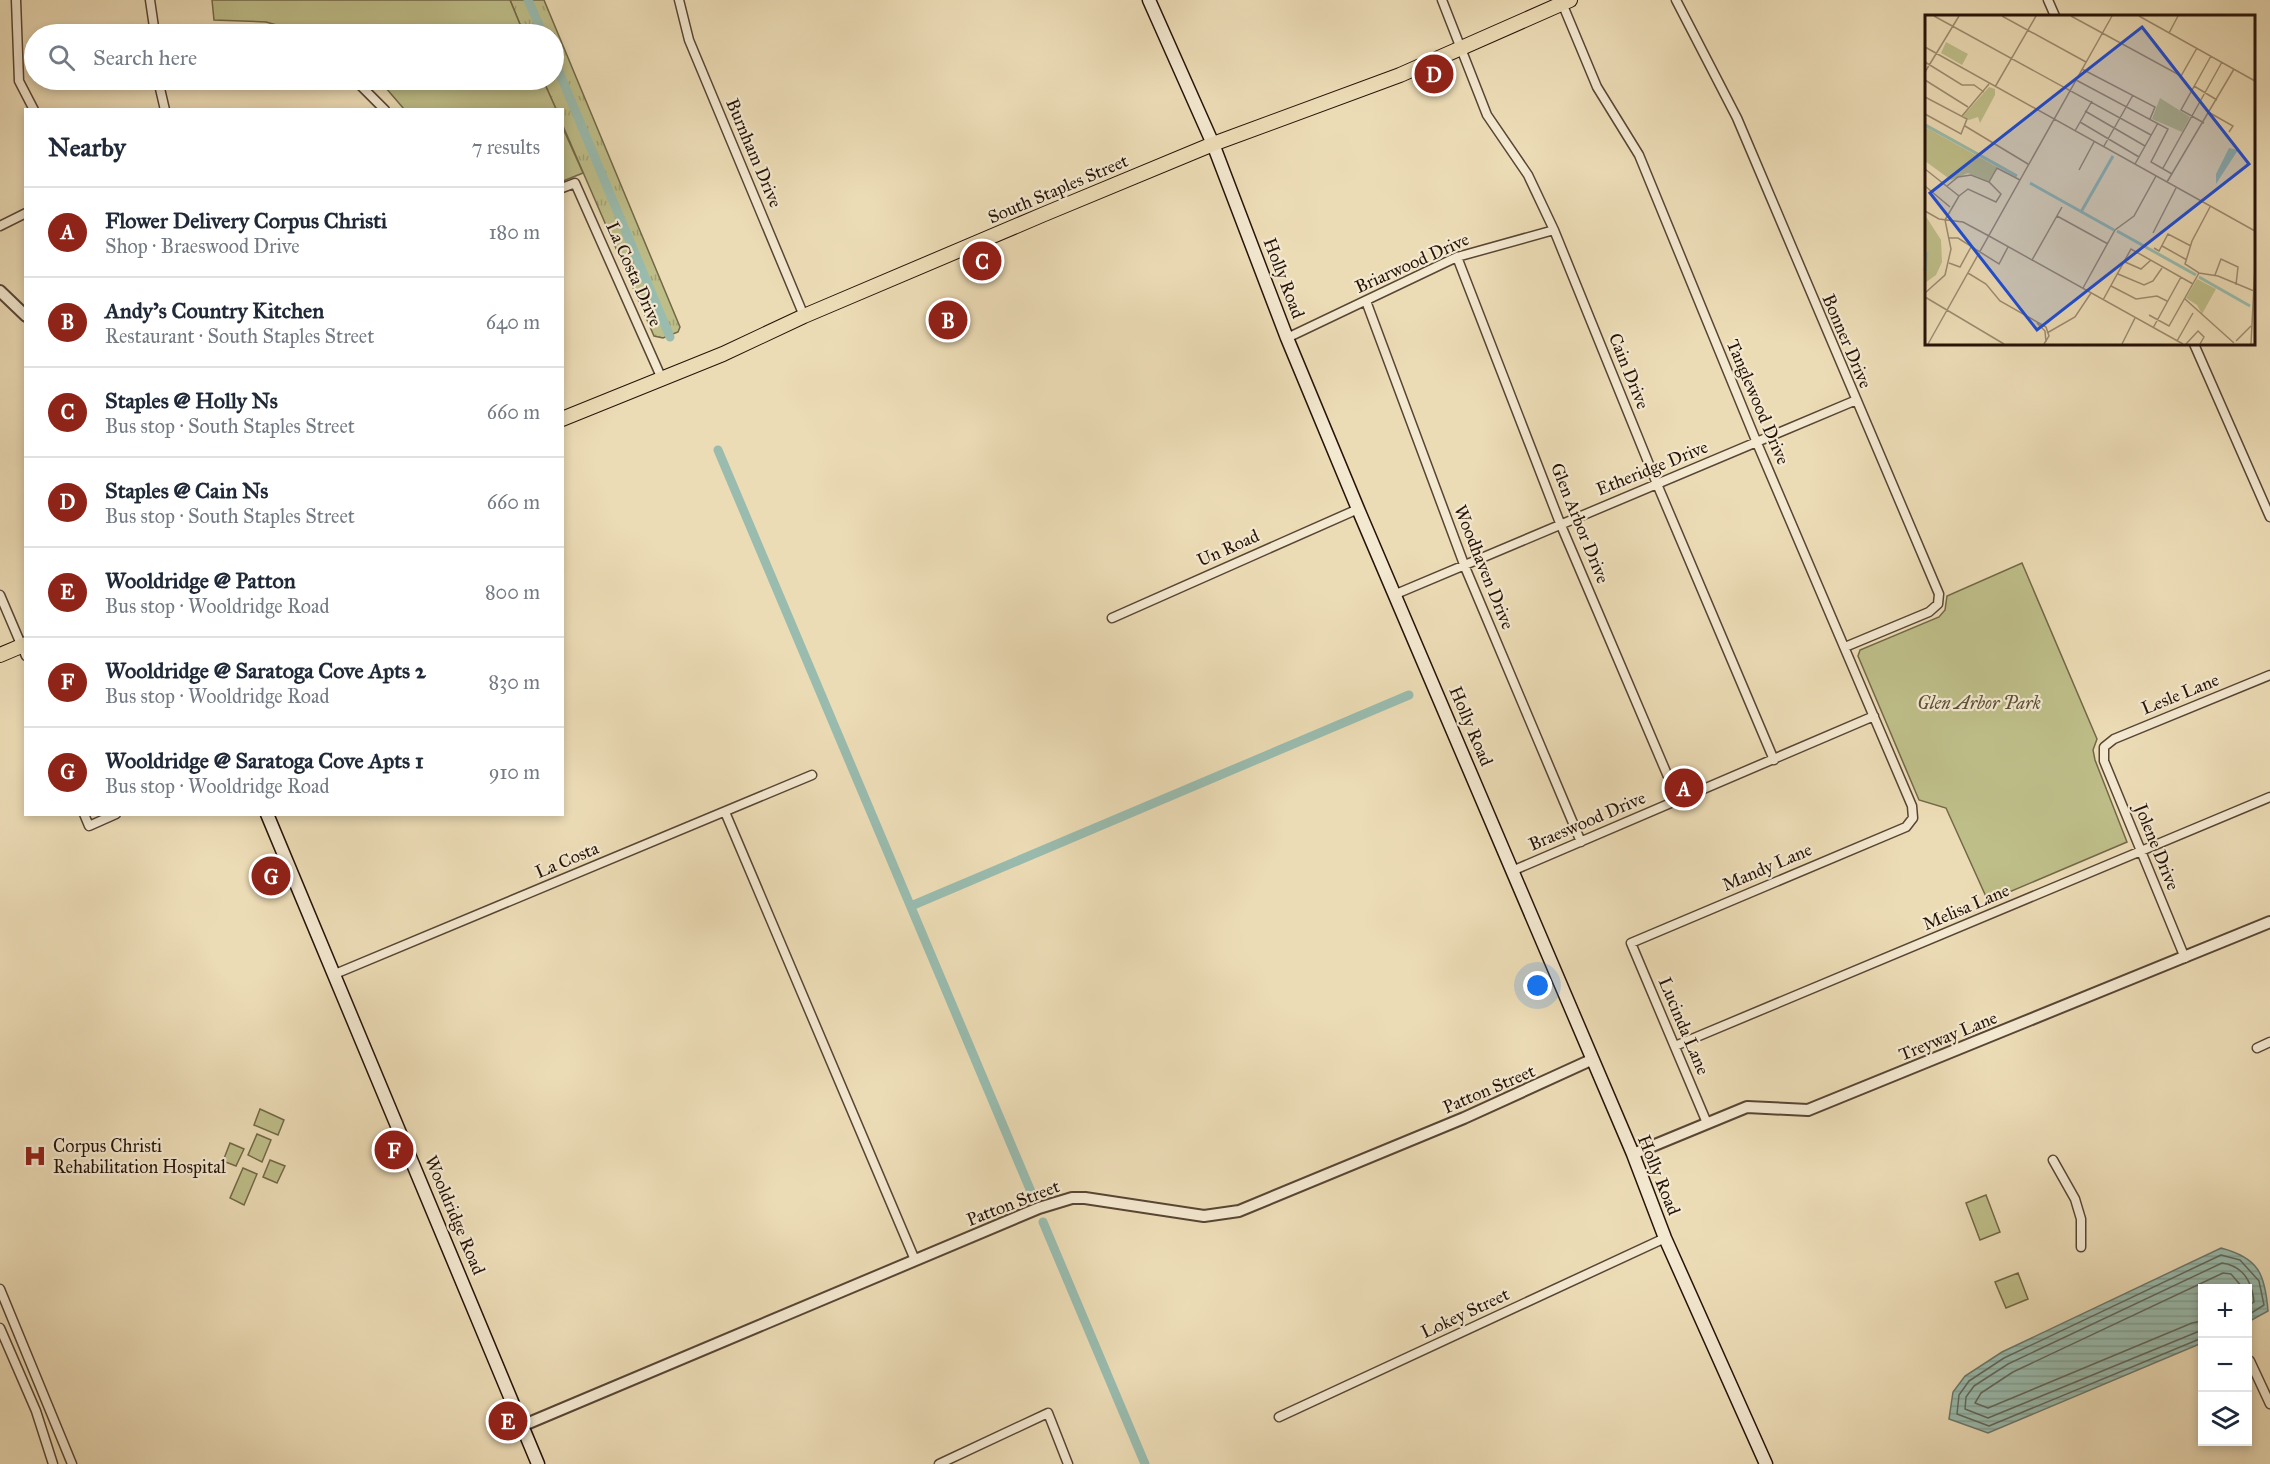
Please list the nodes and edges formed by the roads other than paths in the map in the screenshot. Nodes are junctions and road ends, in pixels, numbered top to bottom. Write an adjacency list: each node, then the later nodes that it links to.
1 (16, 0): 14 (street)
2 (150, 0): 10 (street)
3 (679, 0): 26 (street, Burnham Drive)
4 (1149, 0): 17 (main road, Holly Road)
5 (1442, 0): 11 (street, Cain Drive)
6 (1676, 0): 30 (street, Bonner Drive)
7 (2048, 0): 9 (street)
8 (1566, 2): 11 (main road, South Staples Street); 32 (street, Tanglewood Drive)
9 (2055, 15)
10 (154, 24)
11 (1461, 47): 17 (main road, South Staples Street); 21 (street, Cain Drive)
12 (160, 90): 15 (street)
13 (365, 90): 16 (street)
14 (33, 108)
15 (165, 108)
16 (384, 108)
17 (1213, 144): 26 (main road, South Staples Street); 27 (main road, Holly Road)
18 (564, 187): 29 (street, La Costa Drive)
19 (24, 214): 20 (street)
20 (0, 226)
21 (1554, 230): 22 (street, Briarwood Drive); 33 (street, Cain Drive)
22 (1457, 257): 24 (street, Briarwood Drive); 36 (street, Glen Arbor Drive)
23 (0, 291): 25 (street)
24 (1366, 301): 27 (street, Briarwood Drive); 37 (street, Woodhaven Drive)
25 (24, 314)
26 (804, 316): 29 (main road, South Staples Street)
27 (1287, 338): 34 (main road, Holly Road)
28 (2194, 345): 35 (street)
29 (662, 379): 31 (main road, South Staples Street)
30 (1854, 401): 32 (street, Etheridge Drive); 41 (street, Bonner Drive)
31 (564, 418)
32 (1757, 443): 33 (street, Etheridge Drive); 41 (street, Tanglewood Drive)
33 (1657, 484): 36 (street, Etheridge Drive); 47 (street, Cain Drive)
34 (1358, 509): 38 (main road, Holly Road); 40 (street, Un Road)
35 (2270, 517)
36 (1560, 523): 37 (street, Etheridge Drive); 50 (street, Glen Arbor Drive)
37 (1465, 567): 38 (street, Etheridge Drive); 56 (street, Woodhaven Drive)
38 (1396, 594): 58 (main road, Holly Road)
39 (0, 595): 42 (street)
40 (1112, 618)
41 (1845, 647): 45 (street, Tanglewood Drive)
42 (24, 649): 43 (main road)
43 (0, 656)
44 (2270, 675): 46 (street, Lesle Lane)
45 (1874, 716): 47 (street, Braeswood Drive); 55 (street, Tanglewood Drive)
46 (2104, 747): 57 (street, Jolene Drive)
47 (1774, 760): 50 (street, Braeswood Drive)
48 (812, 775): 51 (street, La Costa)
49 (2270, 797): 57 (street, Melisa Lane)
50 (1677, 800): 56 (street, Braeswood Drive)
51 (725, 812): 62 (street, La Costa); 72 (street)
52 (85, 816): 53 (street)
53 (112, 816)
54 (268, 816): 62 (main road, Wooldridge Road)
55 (1913, 818): 60 (street, Mandy Lane)
56 (1581, 842): 58 (street, Braeswood Drive)
57 (2141, 852): 61 (street, Jolene Drive); 64 (street, Melisa Lane)
58 (1512, 871): 66 (main road, Holly Road)
59 (2270, 921): 61 (street, Treyway Lane)
60 (1631, 943): 64 (street, Lucinda Lane)
61 (2185, 958): 67 (street, Treyway Lane)
62 (335, 974): 80 (main road, Wooldridge Road)
63 (2270, 1042): 65 (street)
64 (1675, 1046): 67 (street, Lucinda Lane)
65 (2257, 1048)
66 (1591, 1060): 68 (main road, Holly Road); 72 (street, Patton Street)
67 (1707, 1123): 68 (street, Treyway Lane)
68 (1633, 1154): 70 (main road, Holly Road)
69 (2053, 1160): 71 (street)
70 (1665, 1238): 79 (street, Lokey Street); 86 (main road, Holly Road)
71 (2081, 1247)
72 (915, 1260): 80 (street, Patton Street)
73 (0, 1289): 77 (street)
74 (0, 1328): 78 (street)
75 (2252, 1365): 76 (street)
76 (2270, 1404)
77 (50, 1405): 78 (street); 82 (street)
78 (36, 1411): 81 (street)
79 (1279, 1417)
80 (524, 1425): 83 (main road, Wooldridge Road)
81 (53, 1464)
82 (72, 1464)
83 (538, 1464)
84 (940, 1464): 85 (street)
85 (1068, 1464)
86 (1766, 1464)

